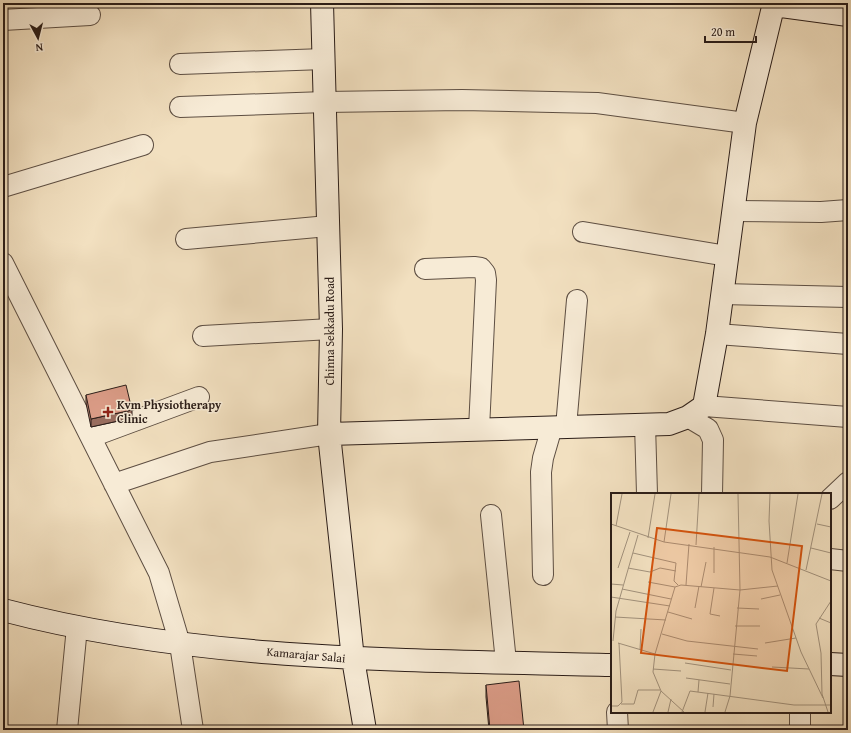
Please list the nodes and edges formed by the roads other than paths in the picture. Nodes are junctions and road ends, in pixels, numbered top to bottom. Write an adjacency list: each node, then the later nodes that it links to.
1 (322, 3): 6 (street, Chinna Sekkadu Road)
2 (774, 4): 4 (street); 10 (street)
3 (90, 15): 5 (street)
4 (848, 15)
5 (3, 20)
6 (324, 59): 7 (street); 8 (street, Chinna Sekkadu Road)
7 (180, 64)
8 (325, 102): 9 (street); 10 (street); 15 (street, Chinna Sekkadu Road)
9 (180, 107)
10 (745, 124): 14 (street)
11 (143, 145): 12 (street)
12 (3, 187)
13 (848, 210): 14 (street)
14 (733, 211): 18 (street)
15 (328, 226): 17 (street); 24 (street, Chinna Sekkadu Road)
16 (583, 232): 18 (street)
17 (186, 239)
18 (727, 256): 21 (street)
19 (3, 263): 35 (street)
20 (425, 269): 33 (street)
21 (722, 294): 22 (street); 25 (street)
22 (848, 297)
23 (577, 300): 32 (street)
24 (331, 329): 26 (street); 34 (street, Chinna Sekkadu Road)
25 (717, 334): 27 (street); 29 (street)
26 (203, 336)
27 (848, 344)
28 (199, 397): 35 (street)
29 (696, 412): 30 (street); 31 (street); 39 (street)
30 (848, 417)
31 (645, 424): 32 (street); 38 (street)
32 (559, 427): 33 (street); 44 (street)
33 (479, 429): 34 (street)
34 (329, 434): 37 (street); 48 (street, Chinna Sekkadu Road)
35 (91, 437): 37 (street)
36 (848, 482): 40 (street)
37 (114, 484): 47 (street)
38 (647, 493)
39 (712, 493)
40 (831, 498)
41 (491, 515): 49 (street)
42 (831, 559): 43 (street)
43 (848, 561)
44 (543, 575)
45 (3, 610): 46 (street, Kamarajar Salai)
46 (77, 627): 47 (street, Kamarajar Salai); 55 (street)
47 (180, 644): 48 (street, Kamarajar Salai); 56 (street)
48 (353, 659): 49 (street, Kamarajar Salai); 57 (street, Chinna Sekkadu Road)
49 (506, 662): 51 (street, Kamarajar Salai)
50 (831, 664): 52 (street)
51 (611, 665)
52 (848, 666)
53 (617, 713): 58 (street)
54 (800, 713): 59 (street)
55 (67, 730)
56 (193, 730)
57 (365, 730)
58 (618, 730)
59 (800, 730)

